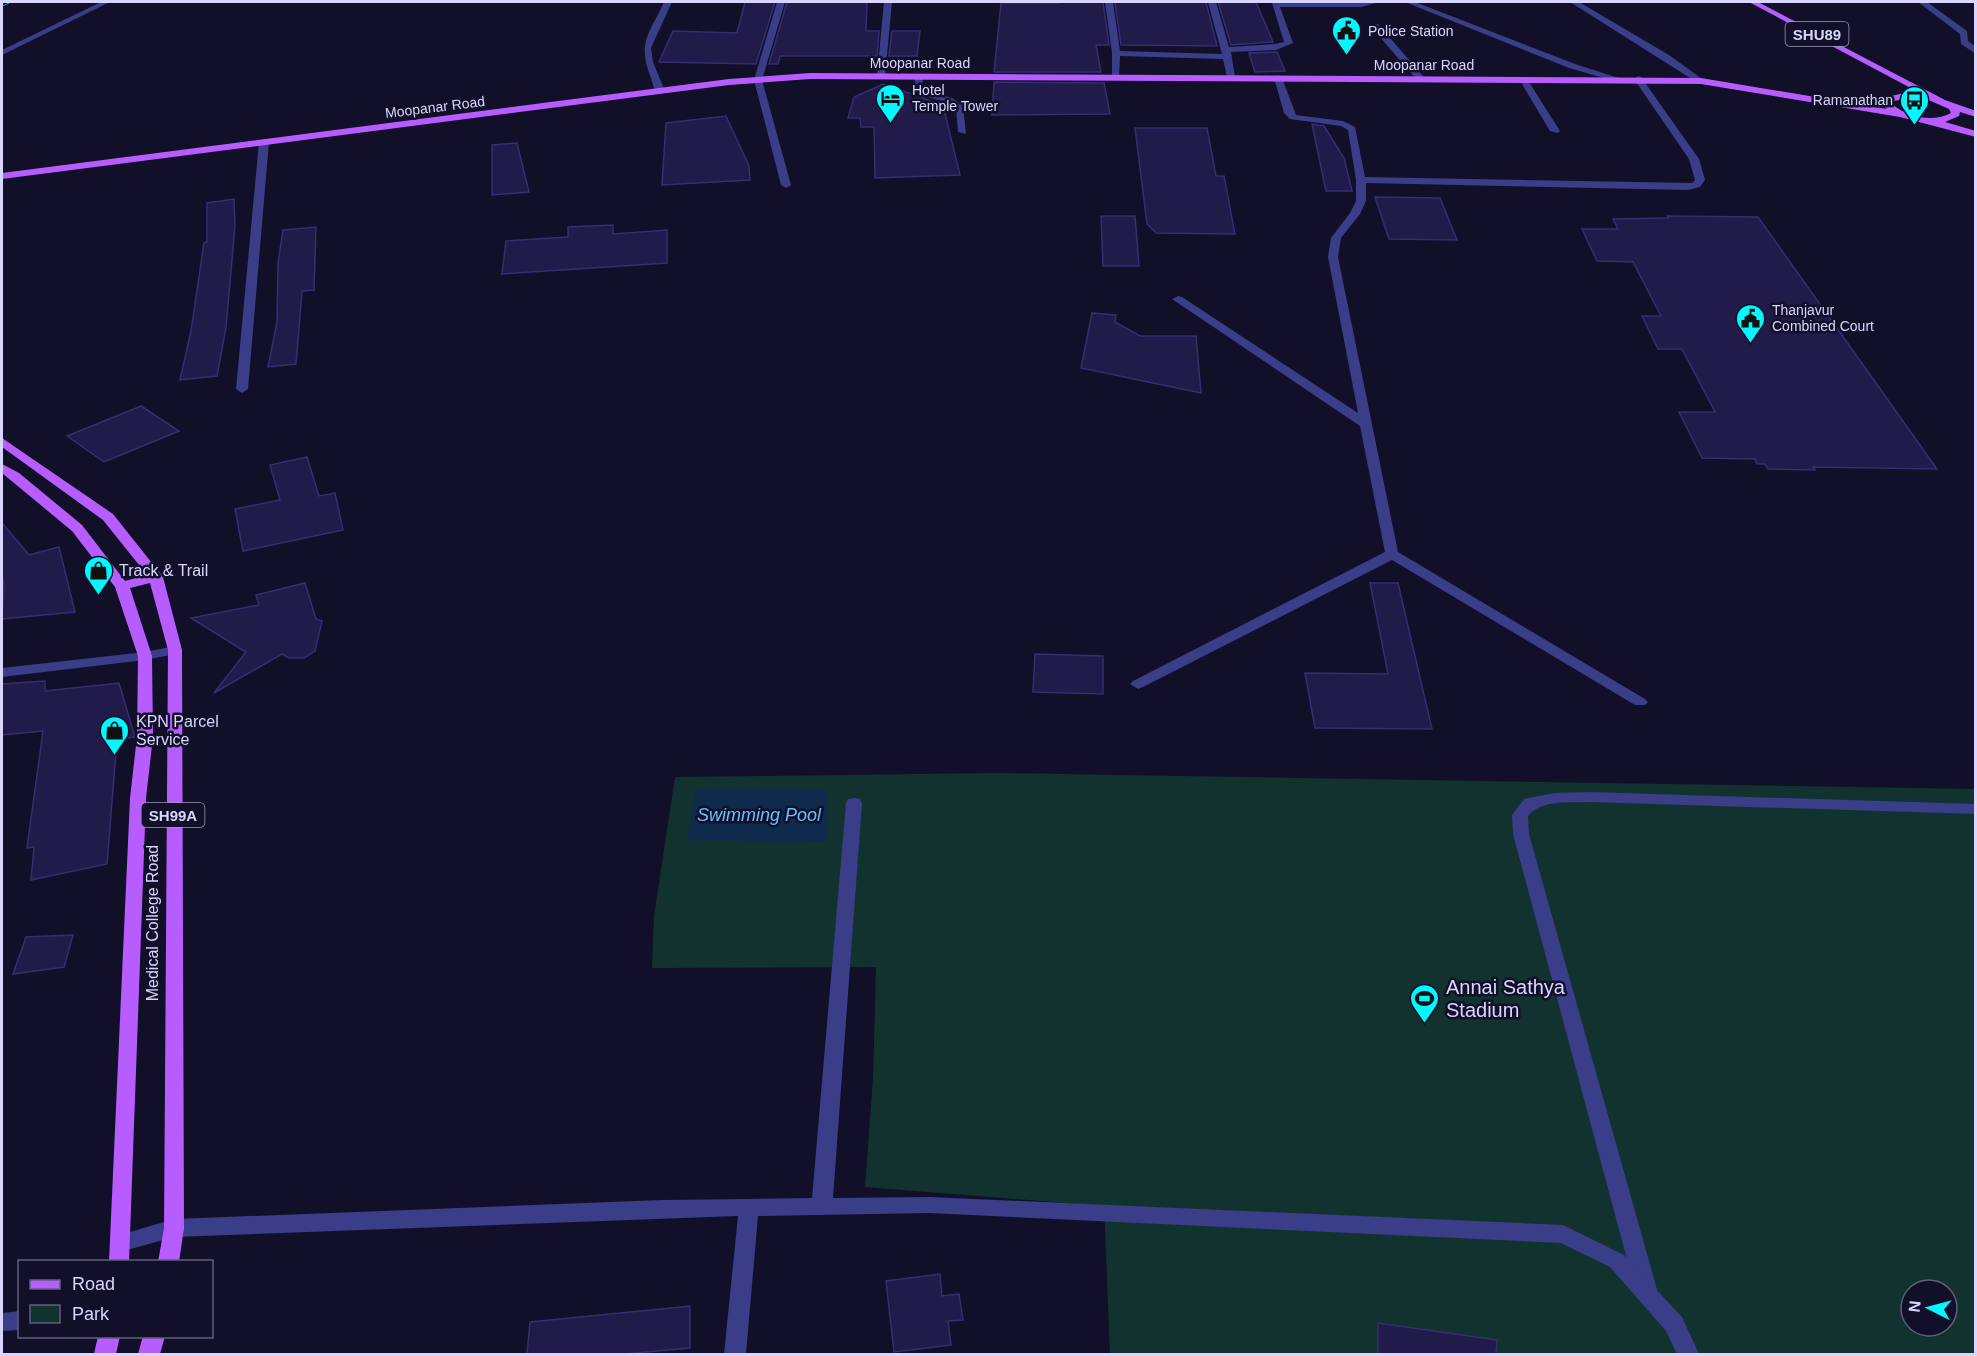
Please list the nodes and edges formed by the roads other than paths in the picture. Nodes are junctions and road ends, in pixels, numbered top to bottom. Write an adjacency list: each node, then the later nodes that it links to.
1 (106, 2): 15 (street)
2 (668, 2): 30 (street)
3 (782, 2): 28 (street)
4 (888, 2): 19 (street)
5 (1109, 2): 16 (street)
6 (1212, 2): 17 (street)
7 (1376, 2): 12 (street)
8 (1409, 2): 26 (street)
9 (1574, 2): 29 (street)
10 (1754, 2): 18 (main road, SHU89)
11 (1922, 2): 14 (street)
12 (1274, 3): 17 (street)
13 (1375, 27): 24 (street)
14 (1976, 52)
15 (2, 53)
16 (1116, 53): 17 (street); 21 (street)
17 (1226, 54): 22 (street)
18 (1880, 66): 32 (main road); 33 (main road, SHU89)
19 (881, 76): 20 (main road, Moopanar Road); 28 (main road, Moopanar Road)
20 (918, 76): 21 (main road, Moopanar Road); 39 (street)
21 (1114, 77): 22 (main road, Moopanar Road)
22 (1231, 77): 23 (main road, Moopanar Road)
23 (1278, 78): 24 (main road, Moopanar Road); 43 (street)
24 (1420, 78): 25 (main road, Moopanar Road)
25 (1523, 79): 26 (main road, Moopanar Road); 38 (street)
26 (1618, 79): 27 (main road, Moopanar Road)
27 (1638, 79): 29 (main road, Moopanar Road); 43 (street)
28 (758, 80): 30 (main road, Moopanar Road); 44 (street)
29 (1701, 81): 31 (main road, Moopanar Road)
30 (660, 91): 41 (main road, Moopanar Road)
31 (1794, 97): 32 (main road, Moopanar Road); 36 (main road, Moopanar Road)
32 (1892, 99): 33 (main road, SHU89); 36 (main road)
33 (1941, 101): 34 (main road, SHU89)
34 (1953, 107): 35 (main road, SHU89); 37 (main road)
35 (1976, 114)
36 (1903, 115): 37 (main road, Moopanar Road)
37 (1927, 120): 40 (main road, Moopanar Road)
38 (1554, 131)
39 (963, 132)
40 (1976, 134)
41 (264, 142): 42 (main road, Moopanar Road); 46 (street)
42 (2, 178)
43 (1361, 180): 47 (street)
44 (786, 185)
45 (1178, 299): 47 (street)
46 (242, 389)
47 (1366, 424): 50 (street)
48 (2, 442): 51 (main road, Medical College Road / SH99A)
49 (2, 468): 52 (main road, Medical College Road / SH99A)
50 (1392, 554): 56 (street); 57 (street)
51 (156, 577): 52 (main road); 53 (main road, Medical College Road / SH99A)
52 (122, 586): 54 (main road, Medical College Road / SH99A)
53 (175, 650): 54 (street); 62 (main road, Medical College Road / SH99A)
54 (145, 656): 55 (street); 63 (main road, Medical College Road / SH99A)
55 (2, 673)
56 (1138, 684)
57 (1640, 702)
58 (854, 803): 60 (street)
59 (1976, 809): 65 (street)
60 (822, 1206): 61 (street); 65 (street)
61 (749, 1208): 62 (street); 72 (street)
62 (174, 1228): 63 (street); 64 (main road, Medical College Road / SH99A)
63 (120, 1252)
64 (168, 1260)
65 (1647, 1293): 73 (street)
66 (18, 1320): 67 (street)
67 (2, 1322)
68 (109, 1338): 70 (main road)
69 (153, 1338): 71 (main road)
70 (105, 1354)
71 (149, 1354)
72 (735, 1354)
73 (1688, 1354)

